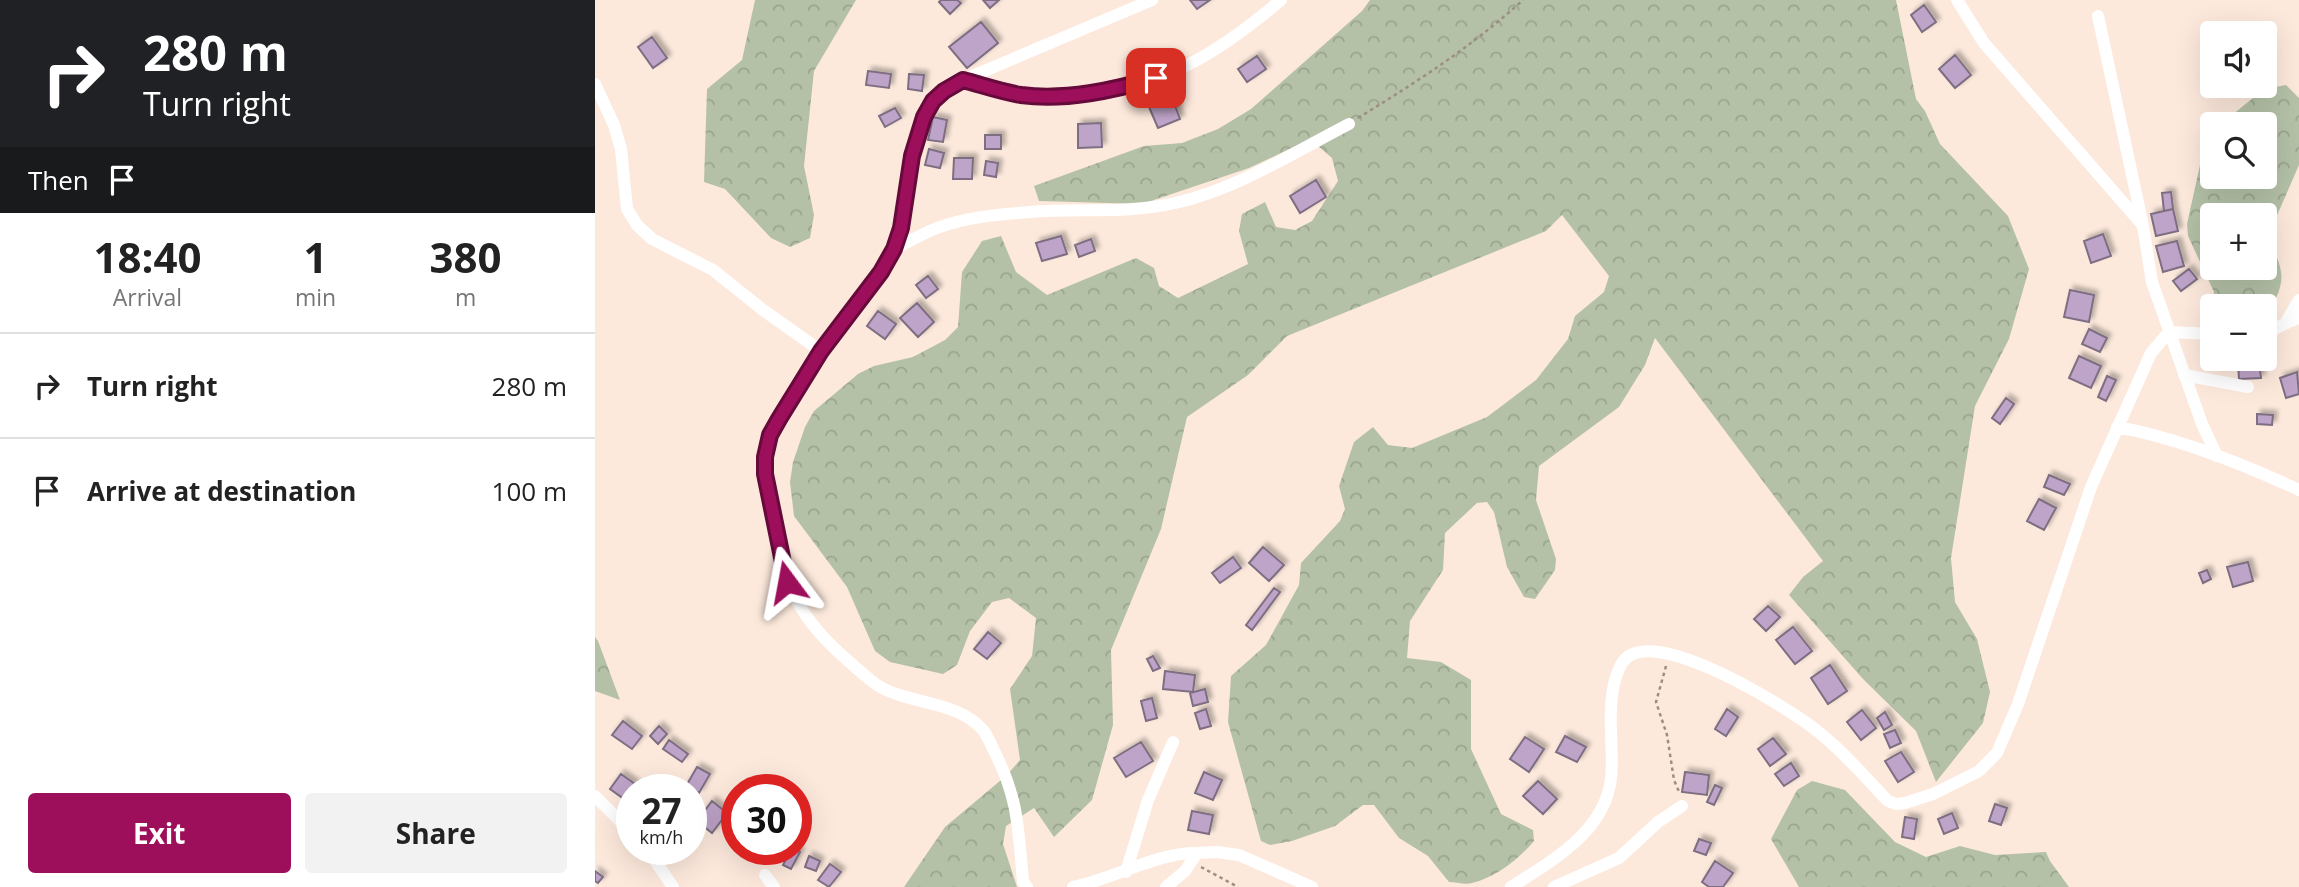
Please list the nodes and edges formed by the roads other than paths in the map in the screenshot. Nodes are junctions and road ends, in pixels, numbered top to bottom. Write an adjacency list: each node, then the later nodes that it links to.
1 (1152, 0): 5 (street)
2 (1282, 0): 5 (street)
3 (1957, 0): 8 (street)
4 (2098, 16): 8 (street)
5 (963, 80): 9 (street)
6 (595, 84): 15 (street)
7 (1349, 124): 9 (street)
8 (2143, 226): 13 (street)
9 (894, 249): 15 (street)
10 (2299, 300): 11 (street)
11 (2293, 320): 12 (street)
12 (2277, 328)
13 (2169, 332): 14 (street); 16 (street); 18 (street)
14 (2200, 333)
15 (821, 351): 31 (street)
16 (2184, 375): 17 (street); 19 (street)
17 (2248, 387)
18 (2117, 427): 19 (street); 35 (street)
19 (2217, 457): 20 (street)
20 (2299, 492)
21 (1173, 742): 27 (street)
22 (595, 796): 24 (street)
23 (1682, 806): 36 (street)
24 (616, 818)
25 (1194, 858): 27 (street); 33 (street); 34 (street)
26 (658, 865): 29 (street)
27 (1126, 872): 32 (street)
28 (765, 875): 30 (street)
29 (673, 887)
30 (774, 887)
31 (1027, 887)
32 (1073, 887)
33 (1166, 887)
34 (1312, 887)
35 (1511, 887)
36 (1554, 887)

